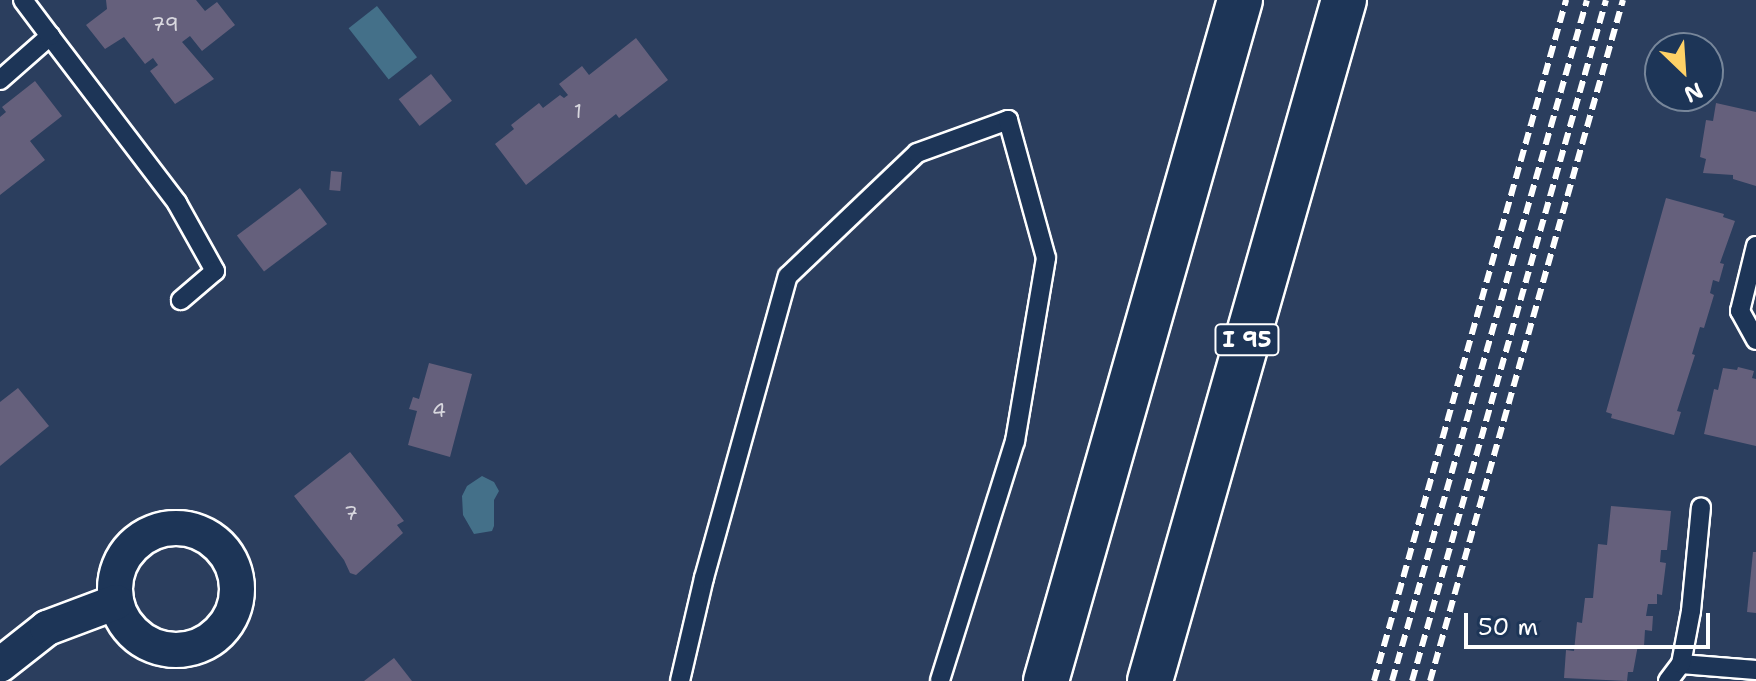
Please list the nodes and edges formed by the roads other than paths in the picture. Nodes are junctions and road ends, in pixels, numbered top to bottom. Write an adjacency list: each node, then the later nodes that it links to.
1 (23, 0): 4 (lane)
2 (1240, 0): 16 (highway)
3 (1344, 0): 17 (highway, I 95)
4 (50, 36): 5 (lane); 7 (lane)
5 (0, 80)
6 (1756, 246): 8 (lane)
7 (181, 300)
8 (1756, 340)
9 (1701, 507): 11 (lane)
10 (116, 602): 12 (street)
11 (1681, 664): 13 (lane); 18 (lane)
12 (0, 665)
13 (1756, 670)
14 (680, 681): 15 (lane)
15 (940, 681)
16 (1046, 681)
17 (1150, 681)
18 (1668, 681)

